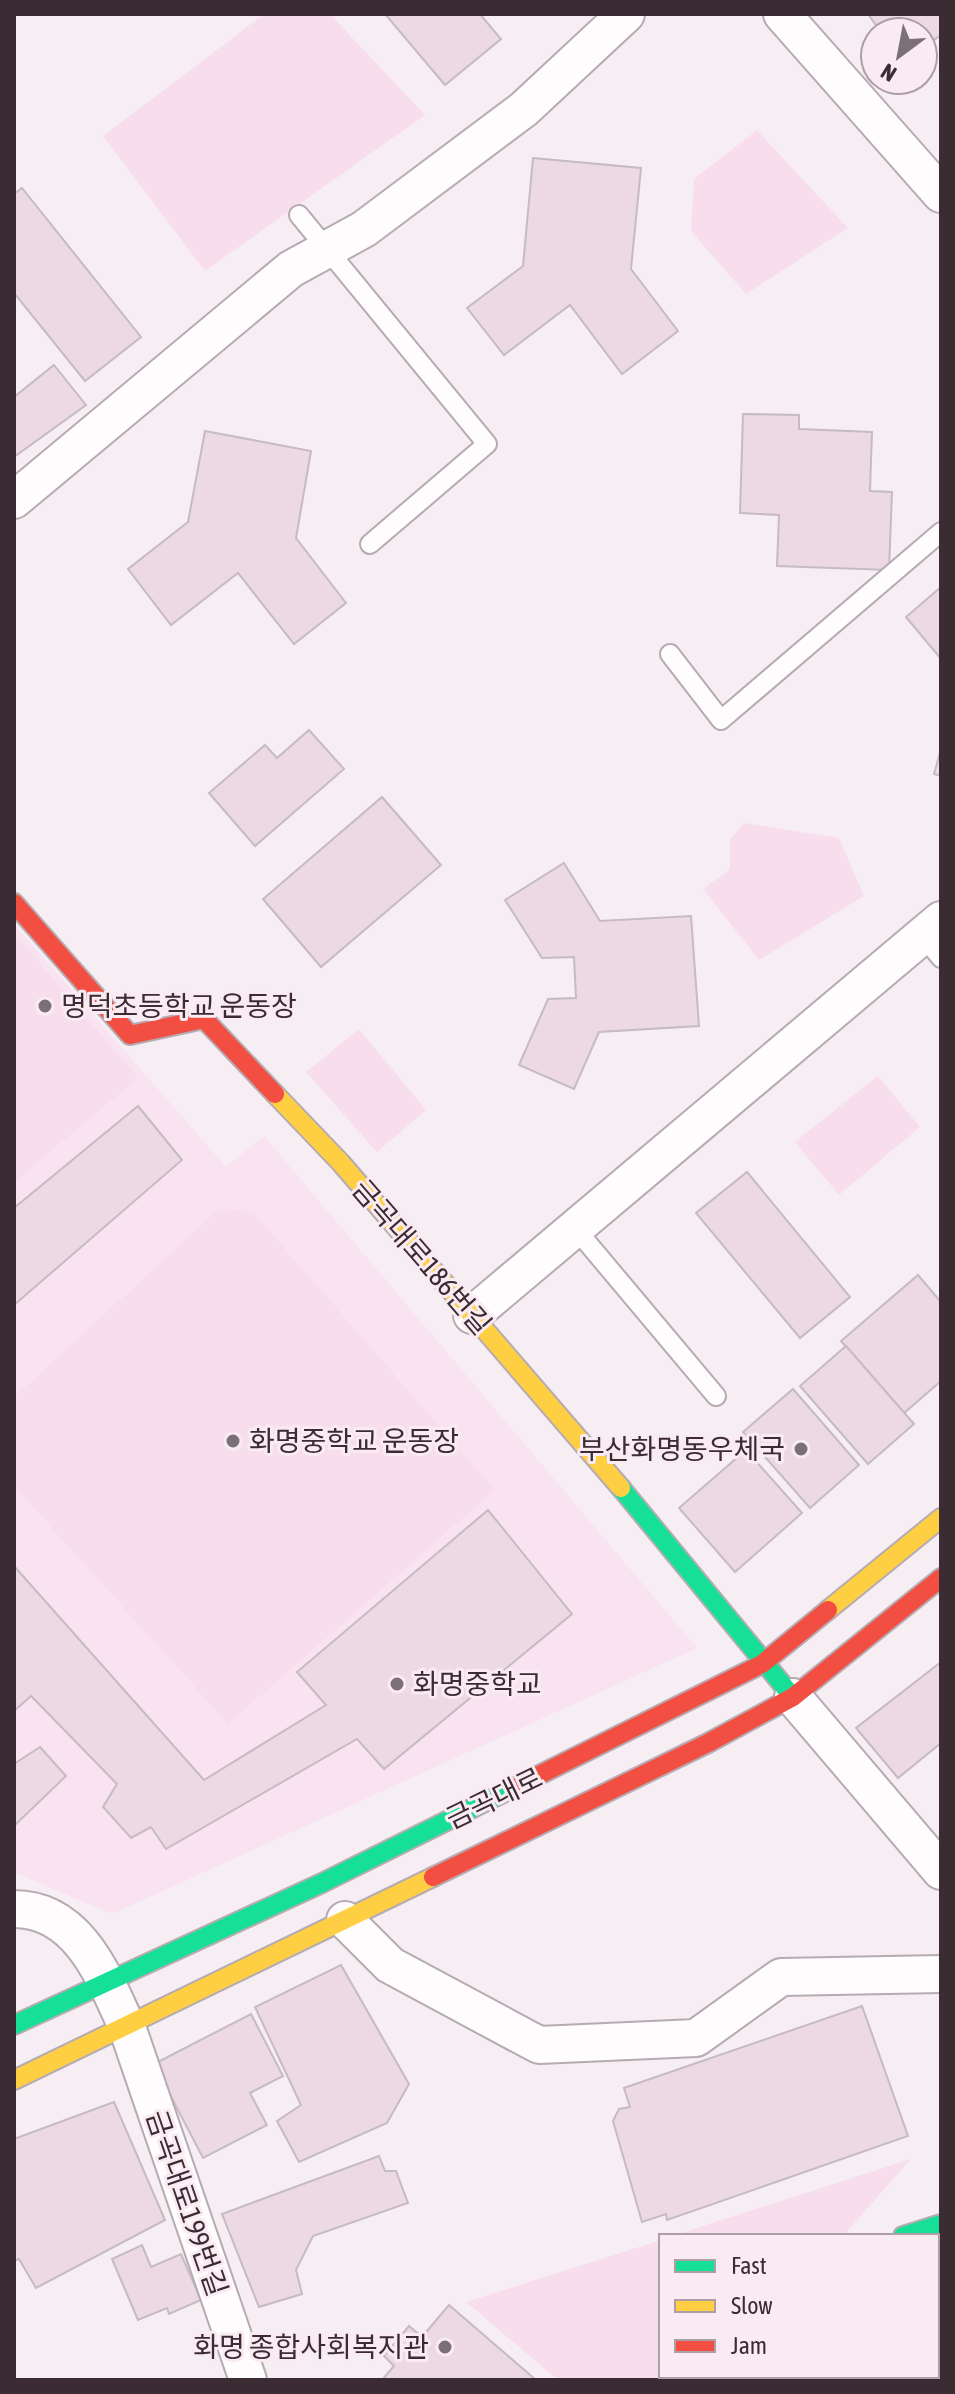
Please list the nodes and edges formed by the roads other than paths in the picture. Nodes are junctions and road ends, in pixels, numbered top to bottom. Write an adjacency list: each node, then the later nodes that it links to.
1 (626, 14): 5 (street)
2 (782, 14): 3 (street)
3 (941, 194)
4 (299, 215): 5 (lane)
5 (328, 249): 6 (street); 8 (lane)
6 (14, 500)
7 (941, 532): 9 (lane)
8 (370, 544)
9 (670, 654)
10 (14, 903): 13 (main road, 금곡대로186번길)
11 (935, 938): 12 (street)
12 (575, 1228): 13 (street); 14 (lane)
13 (472, 1315): 17 (main road, 금곡대로186번길)
14 (716, 1396)
15 (941, 1518): 17 (main road, 금곡대로)
16 (941, 1578): 18 (main road, 금곡대로)
17 (762, 1664): 18 (main road, 금곡대로186번길); 23 (main road, 금곡대로)
18 (793, 1697): 19 (street); 21 (main road, 금곡대로)
19 (941, 1871)
20 (14, 1909): 23 (street, 금곡대로199번길)
21 (345, 1920): 22 (street); 25 (main road, 금곡대로)
22 (941, 1974)
23 (105, 1981): 24 (main road, 금곡대로); 25 (street, 금곡대로199번길)
24 (14, 2025)
25 (127, 2027): 26 (main road, 금곡대로); 29 (street, 금곡대로199번길)
26 (14, 2080)
27 (941, 2224): 28 (main road)
28 (909, 2234)
29 (248, 2380)

